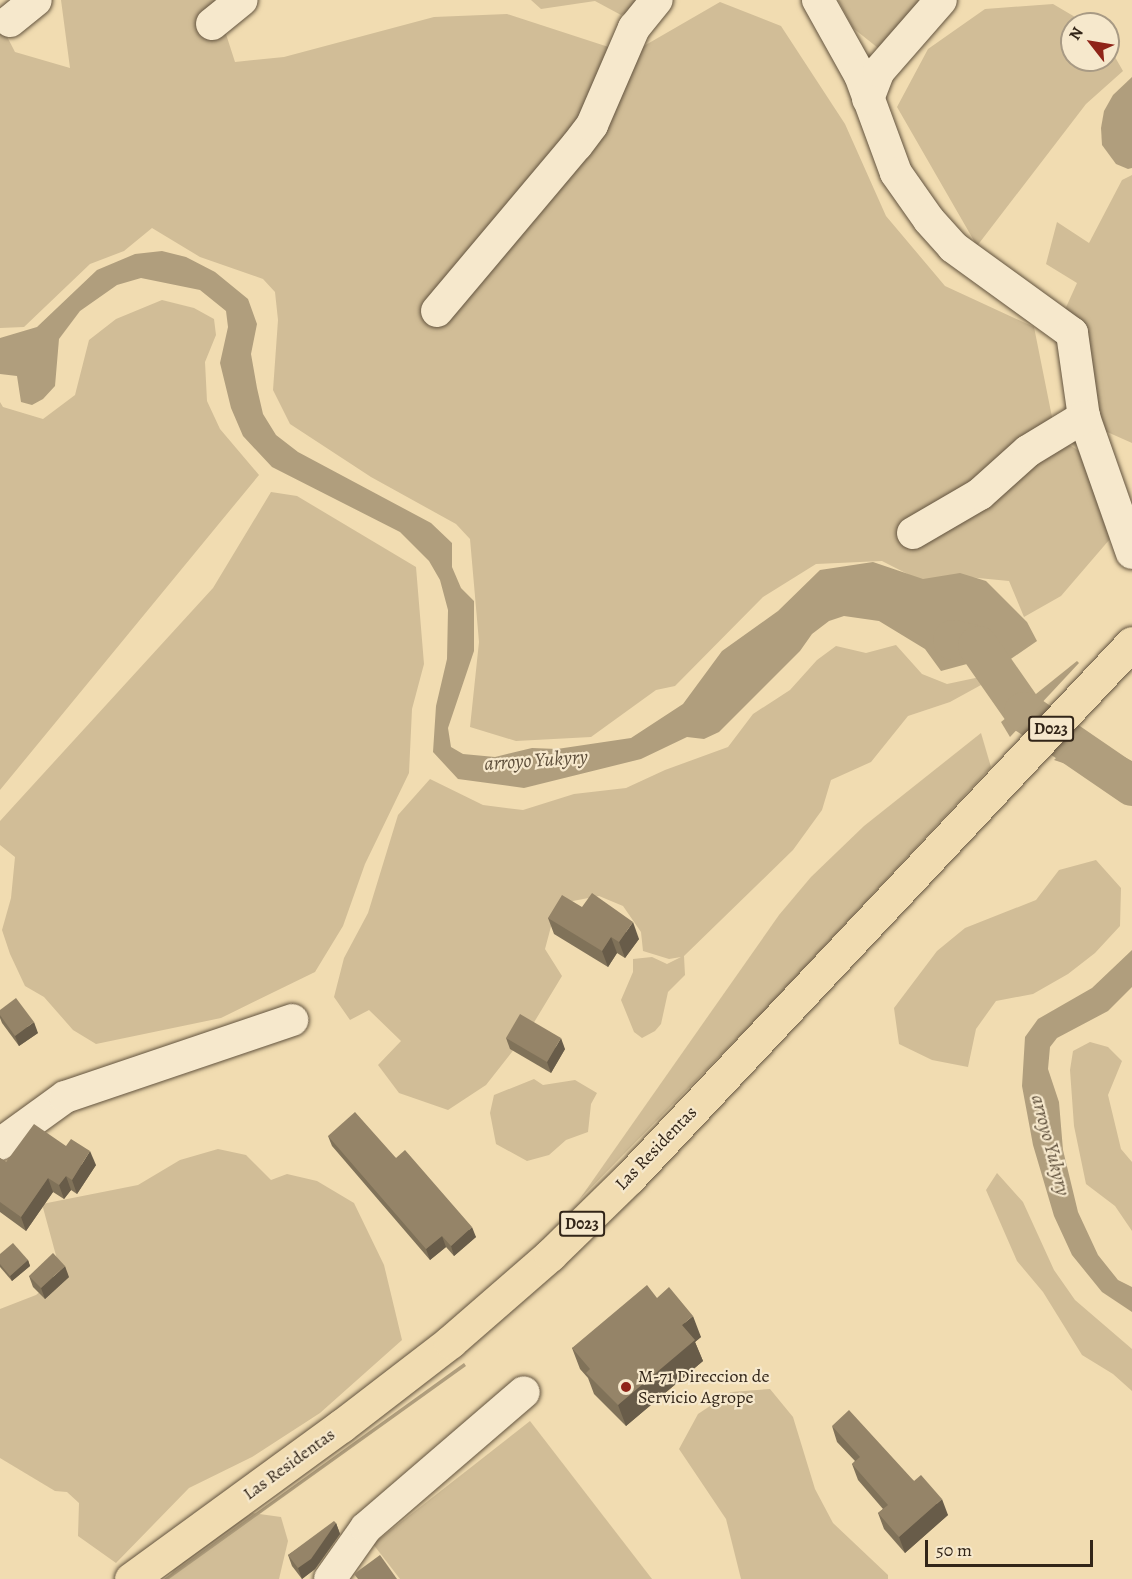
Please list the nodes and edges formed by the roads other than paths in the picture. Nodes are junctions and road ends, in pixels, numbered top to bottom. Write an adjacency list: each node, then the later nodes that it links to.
1 (36, 0): 6 (street)
2 (242, 0): 7 (street)
3 (657, 0): 9 (street)
4 (818, 0): 8 (street)
5 (940, 0): 8 (street)
6 (10, 21)
7 (212, 24)
8 (868, 99): 10 (street)
9 (437, 311)
10 (1084, 417): 11 (street); 12 (street)
11 (914, 533)
12 (1132, 553)
13 (1128, 647): 17 (main road, Las Residentas / D023)
14 (292, 1020): 15 (street)
15 (0, 1144)
16 (524, 1392): 18 (street)
17 (131, 1579)
18 (330, 1579)

